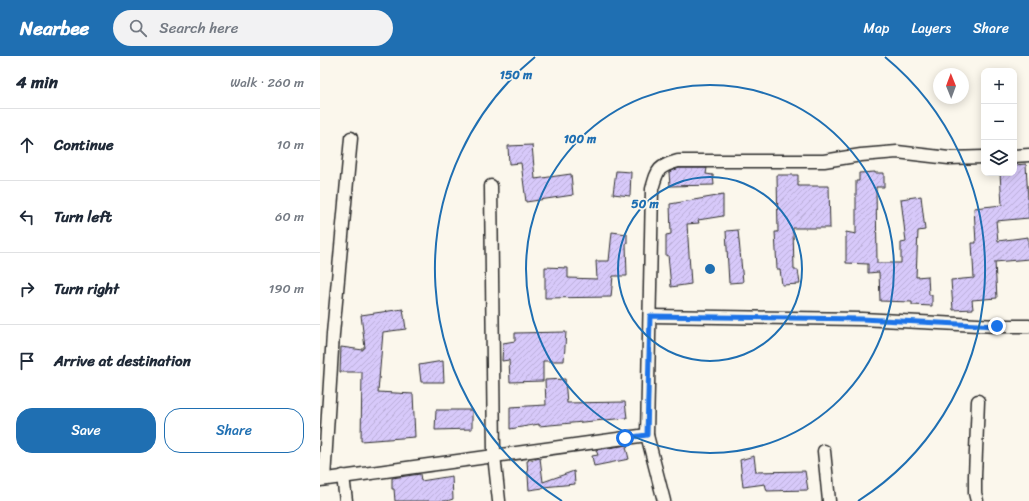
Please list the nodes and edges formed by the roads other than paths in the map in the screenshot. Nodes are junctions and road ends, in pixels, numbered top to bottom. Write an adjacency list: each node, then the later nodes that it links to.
1 (351, 138): 13 (street)
2 (1029, 155): 3 (street)
3 (1017, 156)
4 (981, 157): 6 (street)
5 (491, 186): 11 (street)
6 (650, 316): 7 (street); 9 (street)
7 (1029, 326)
8 (978, 401): 18 (street)
9 (647, 435): 11 (street); 16 (street)
10 (824, 451): 17 (street)
11 (494, 455): 12 (street); 15 (street)
12 (343, 476): 13 (street); 14 (street)
13 (322, 480)
14 (346, 501)
15 (499, 501)
16 (664, 501)
17 (829, 501)
18 (977, 501)

